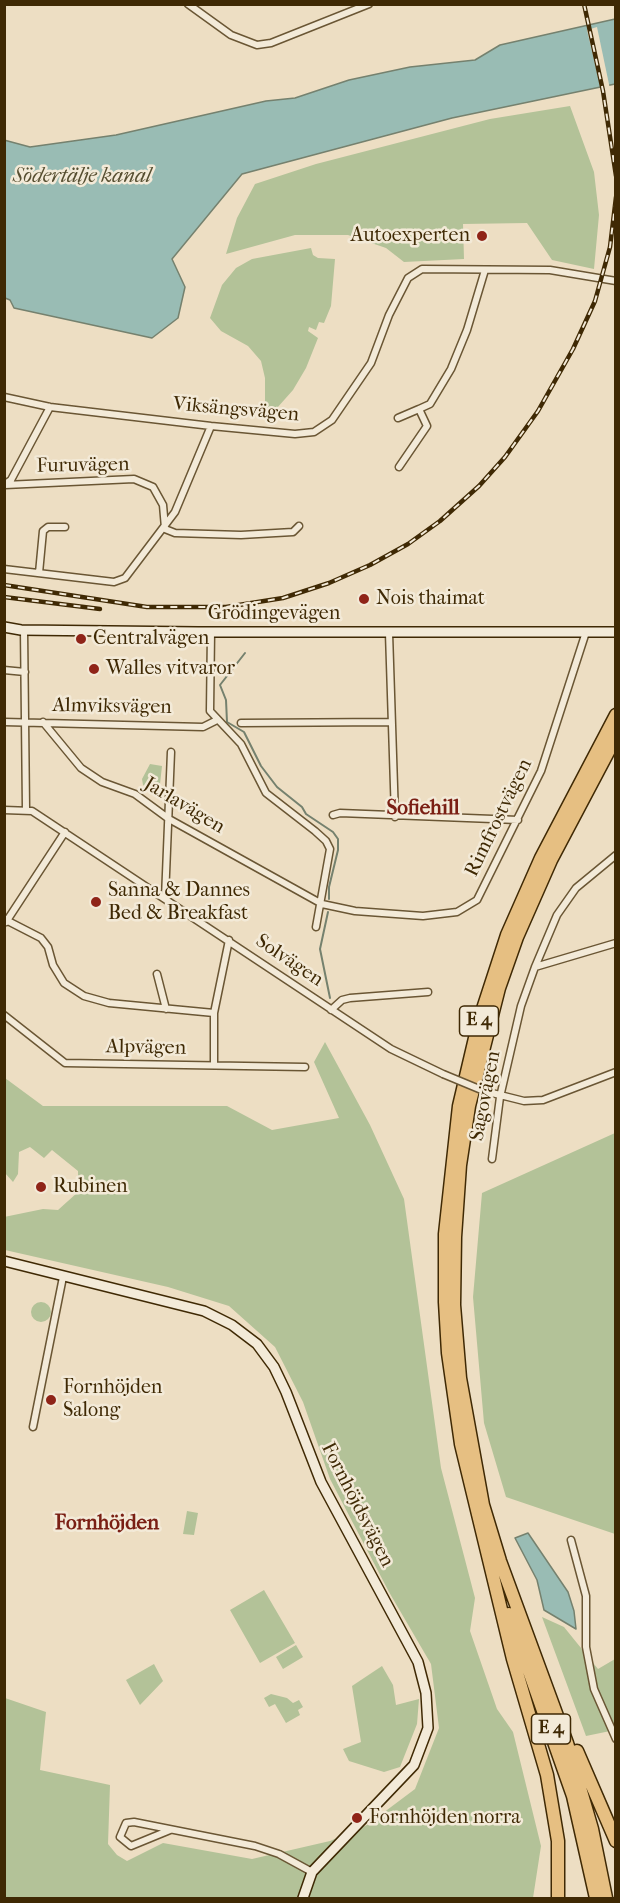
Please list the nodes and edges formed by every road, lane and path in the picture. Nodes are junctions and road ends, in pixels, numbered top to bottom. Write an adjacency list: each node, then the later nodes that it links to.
1 (188, 4): 3 (street)
2 (369, 4): 3 (street)
3 (358, 7)
4 (485, 270): 5 (street, Viksängsvägen); 8 (street); 10 (street, Viksängsvägen)
5 (615, 281)
6 (4, 397): 7 (street, Viksängsvägen)
7 (50, 407): 10 (street, Viksängsvägen); 12 (street)
8 (419, 409): 9 (street); 11 (street)
9 (398, 418)
10 (211, 426): 15 (street)
11 (399, 467)
12 (4, 485): 15 (street, Furuvägen)
13 (299, 526): 15 (street)
14 (66, 527): 17 (street)
15 (165, 529): 17 (street)
16 (4, 569): 17 (street)
17 (39, 573)
18 (4, 627): 19 (street, Grödingevägen)
19 (24, 630): 20 (street, Grödingevägen); 25 (street)
20 (211, 632): 23 (street, Grödingevägen); 27 (street)
21 (586, 632): 22 (street, Grödingevägen); 23 (street, Grödingevägen); 40 (street, Rimfrostvägen)
22 (615, 632)
23 (389, 633): 31 (street)
24 (4, 670): 25 (street)
25 (25, 672): 29 (street)
26 (615, 715): 65 (highway, E 4)
27 (217, 720): 30 (street, Almviksvägen); 44 (street)
28 (4, 722): 29 (street, Almviksvägen)
29 (26, 722): 30 (street, Almviksvägen); 35 (street)
30 (43, 722): 39 (street, Jarlavägen)
31 (390, 722): 32 (street); 38 (street)
32 (241, 723)
33 (615, 737): 66 (highway, E 4)
34 (171, 752): 39 (street)
35 (26, 809): 36 (street); 41 (street, Solvägen)
36 (4, 810)
37 (333, 815): 38 (street)
38 (395, 817): 40 (street)
39 (169, 819): 43 (street); 44 (street, Jarlavägen)
40 (518, 820): 44 (street, Rimfrostvägen)
41 (65, 832): 43 (street, Solvägen); 45 (street)
42 (615, 855): 49 (street, Sagovägen)
43 (165, 898): 47 (street, Solvägen)
44 (322, 904): 46 (street)
45 (5, 921): 52 (street)
46 (316, 927)
47 (229, 940): 53 (street, Solvägen); 54 (street)
48 (615, 943): 49 (street)
49 (535, 967): 59 (street, Sagovägen)
50 (157, 974): 52 (street)
51 (428, 992): 53 (street)
52 (166, 1009): 54 (street)
53 (331, 1010): 59 (street, Solvägen, bridge)
54 (214, 1013): 56 (street)
55 (4, 1015): 56 (street, Alpvägen)
56 (214, 1065): 57 (street, Alpvägen)
57 (305, 1067)
58 (615, 1072): 59 (street, Solvägen)
59 (500, 1097): 60 (street, Sagovägen)
60 (492, 1159)
61 (4, 1261): 62 (street, Fornhöjdsvägen)
62 (63, 1277): 63 (street); 70 (street, Fornhöjdsvägen)
63 (33, 1427)
64 (571, 1539): 67 (street)
65 (491, 1565): 72 (highway); 73 (highway, E 4)
66 (534, 1657): 69 (highway); 74 (highway, E 4)
67 (615, 1739)
68 (170, 1830): 68 (street); 70 (street)
69 (615, 1841)
70 (312, 1872): 71 (street, Fornhöjdsvägen)
71 (303, 1899)
72 (558, 1899)
73 (596, 1899)
74 (606, 1899)

